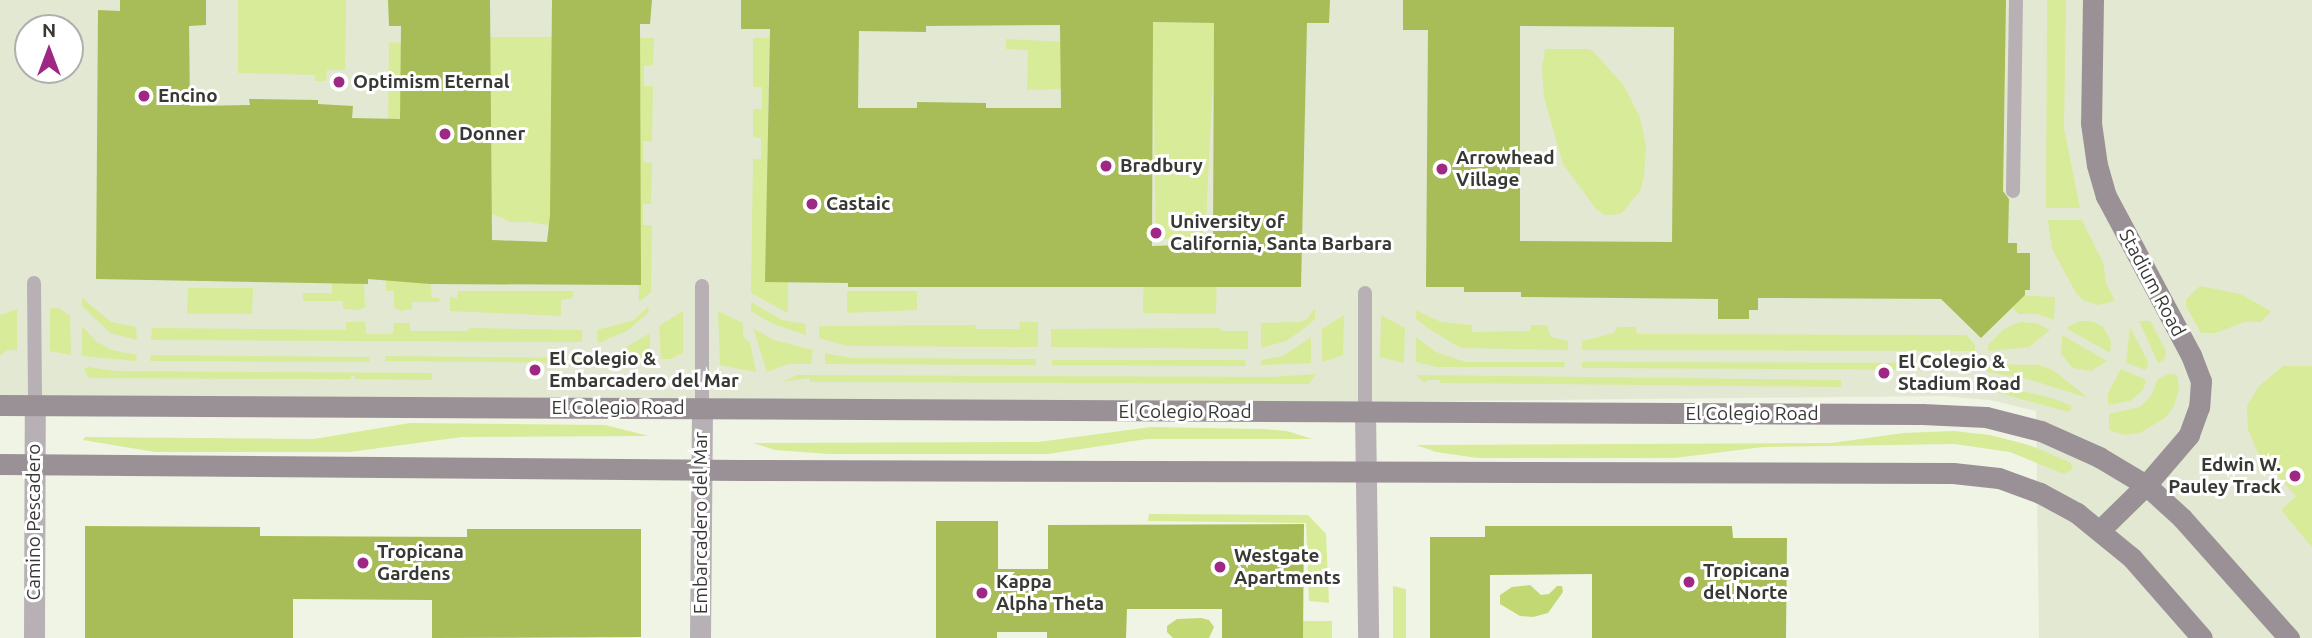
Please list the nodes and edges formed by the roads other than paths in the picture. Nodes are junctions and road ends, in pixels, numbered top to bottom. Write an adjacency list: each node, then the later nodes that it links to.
1 (2016, 0): 3 (lane)
2 (2093, 0): 15 (main road, Stadium Road)
3 (2013, 191)
4 (34, 283): 8 (lane)
5 (702, 286): 9 (lane)
6 (1365, 293): 10 (lane)
7 (0, 405): 8 (main road, El Colegio Road)
8 (35, 405): 9 (main road, El Colegio Road); 12 (street, Camino Pescadero)
9 (702, 409): 10 (main road, El Colegio Road); 13 (street, Embarcadero del Mar)
10 (1366, 412): 14 (street); 15 (main road, El Colegio Road)
11 (0, 464): 12 (main road)
12 (34, 464): 13 (main road); 17 (street, Camino Pescadero)
13 (701, 470): 14 (main road); 18 (street, Embarcadero del Mar)
14 (1367, 473): 16 (main road); 19 (street)
15 (2146, 485): 16 (main road, Stadium Road); 21 (main road, El Colegio Road)
16 (2100, 530): 20 (main road)
17 (34, 638)
18 (701, 638)
19 (1368, 638)
20 (2202, 638)
21 (2289, 638)

